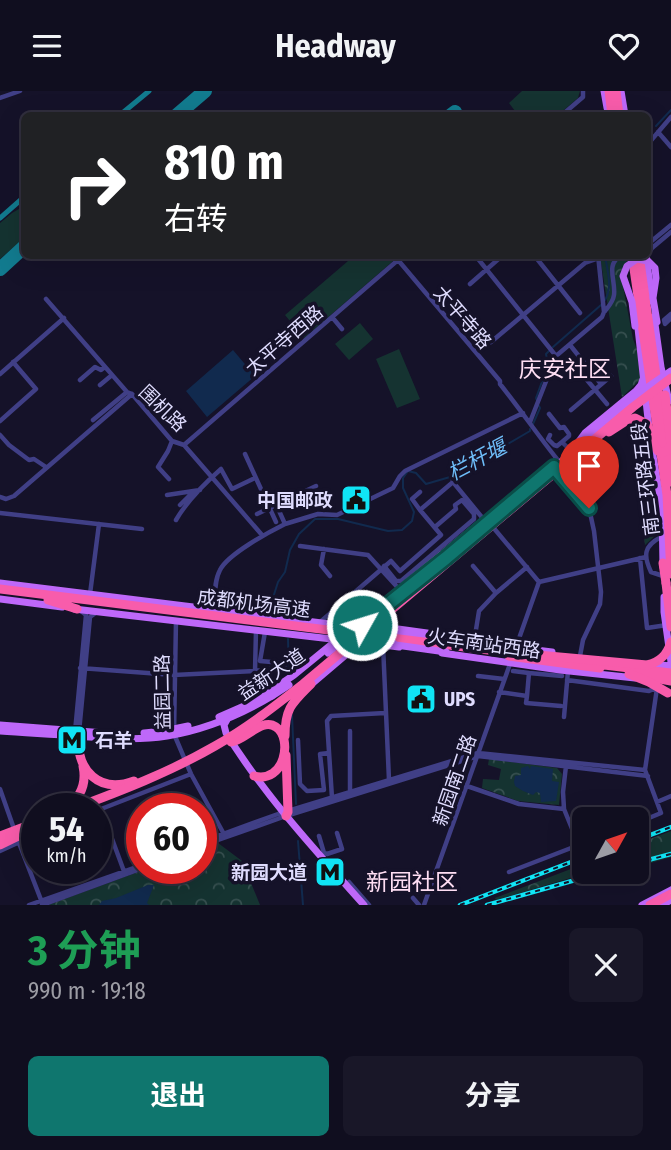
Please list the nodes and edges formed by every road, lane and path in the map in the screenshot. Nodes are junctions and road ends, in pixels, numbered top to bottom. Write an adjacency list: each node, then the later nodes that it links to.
1 (20, 91): 6 (street)
2 (591, 91): 5 (street)
3 (606, 92): 8 (highway)
4 (620, 92): 9 (highway); 10 (main road)
5 (583, 94): 7 (street)
6 (0, 98)
7 (568, 112)
8 (609, 112)
9 (619, 112)
10 (624, 112)
11 (671, 117): 12 (street)
12 (657, 132): 13 (street); 14 (street)
13 (651, 140)
14 (671, 147)
15 (671, 228): 16 (street); 17 (street)
16 (651, 244)
17 (651, 249)
18 (398, 259): 37 (street, 太平寺西路)
19 (400, 259): 61 (street, 太平寺路)
20 (478, 259): 30 (street)
21 (498, 259): 30 (street)
22 (537, 259): 32 (street)
23 (594, 259): 32 (street)
24 (598, 259): 34 (street)
25 (615, 259): 34 (street)
26 (630, 259): 43 (main road)
27 (631, 259): 60 (highway, 南三环路五段)
28 (645, 259): 84 (highway, 南三环路五段)
29 (646, 259): 41 (main road)
30 (486, 270): 31 (street); 36 (street)
31 (470, 284)
32 (559, 286): 35 (street); 36 (street)
33 (46, 299): 38 (street, 围机路)
34 (604, 312): 42 (street)
35 (580, 313)
36 (523, 315): 40 (street); 44 (street)
37 (332, 317): 39 (street); 75 (street, 太平寺西路)
38 (64, 319): 45 (street); 46 (street, 围机路)
39 (342, 329)
40 (491, 342)
41 (657, 344): 43 (main road, bridge); 52 (main road)
42 (570, 345): 44 (street); 54 (street)
43 (640, 345): 50 (main road)
44 (556, 356): 67 (street)
45 (13, 362): 47 (street); 65 (street)
46 (105, 366): 49 (street, 围机路); 53 (street)
47 (0, 374)
48 (582, 374): 56 (street)
49 (112, 375): 55 (street); 57 (street, 围机路)
50 (644, 375): 60 (main road); 73 (main road)
51 (611, 376): 54 (street)
52 (670, 376): 63 (main road); 68 (highway, bridge); 74 (highway, bridge); 185 (highway, bridge)
53 (80, 380)
54 (601, 384): 56 (street)
55 (100, 385)
56 (595, 390): 58 (street); 59 (street)
57 (130, 393): 64 (street); 71 (street, 围机路); 79 (street)
58 (607, 404)
59 (571, 410)
60 (650, 410): 66 (highway); 73 (main road); 106 (highway, 南三环路五段)
61 (523, 413): 67 (street, 太平寺路); 103 (street)
62 (549, 414): 72 (street)
63 (671, 416)
64 (93, 420)
65 (0, 421)
66 (648, 422): 95 (main road)
67 (531, 424): 78 (street, 太平寺路)
68 (608, 425): 73 (main road, 益新大道); 74 (highway, bridge); 158 (highway, bridge)
69 (0, 435): 79 (street)
70 (550, 435): 72 (street)
71 (172, 441): 75 (street, 围机路); 83 (street)
72 (562, 442): 76 (street)
73 (580, 442): 76 (main road, 益新大道); 78 (main road, 益新大道)
74 (653, 442): 95 (highway)
75 (184, 445): 81 (street, 围机路)
76 (569, 449): 78 (main road, 益新大道)
77 (245, 454): 82 (street)
78 (556, 463): 100 (main road, 益新大道); 115 (street, 太平寺路)
79 (46, 467): 91 (street)
80 (452, 472): 85 (street)
81 (212, 477): 82 (street); 87 (street); 107 (street, 围机路)
82 (255, 478): 94 (street)
83 (169, 479)
84 (671, 481)
85 (453, 482): 96 (street); 100 (street)
86 (316, 486): 92 (street)
87 (201, 490): 88 (street); 99 (street)
88 (193, 491): 90 (street); 93 (street)
89 (420, 492): 96 (street)
90 (167, 495)
91 (0, 497)
92 (276, 504): 94 (street); 103 (street)
93 (180, 505)
94 (269, 507): 98 (street); 101 (street)
95 (662, 508): 106 (highway)
96 (421, 510): 104 (street)
97 (0, 513): 102 (street)
98 (257, 514)
99 (176, 520)
100 (486, 521): 113 (street); 120 (main road, 益新大道); 127 (main road, 益新大道)
101 (275, 522)
102 (99, 524): 105 (street); 124 (street)
103 (285, 524): 107 (street)
104 (435, 527): 114 (street); 114 (street)
105 (142, 529)
106 (666, 533): 110 (street); 111 (main road); 117 (highway, 南三环路五段)
107 (262, 535): 129 (street)
108 (300, 546): 109 (street)
109 (324, 549): 114 (street); 116 (street)
110 (643, 557): 115 (street); 117 (street); 133 (street)
111 (663, 563): 117 (highway)
112 (473, 566): 123 (street)
113 (527, 567): 118 (street); 123 (street)
114 (383, 568): 120 (street); 132 (street)
115 (598, 568): 118 (street); 142 (street, 太平寺路)
116 (330, 576)
117 (667, 578): 133 (highway, bridge)
118 (539, 582): 139 (street)
119 (0, 583): 124 (main road)
120 (399, 589): 127 (main road, 益新大道)
121 (0, 591): 122 (highway, 成都机场高速); 126 (highway, 成都机场高速)
122 (36, 593): 124 (highway); 135 (highway, 成都机场高速)
123 (496, 593): 136 (street)
124 (87, 594): 129 (main road)
125 (0, 599): 128 (main road, 火车南站西路)
126 (48, 600): 128 (highway); 135 (highway, 成都机场高速)
127 (382, 606): 161 (main road, 益新大道, bridge)
128 (77, 609): 130 (main road, 火车南站西路); 149 (street)
129 (214, 610): 132 (main road)
130 (100, 611): 131 (main road, 火车南站西路); 149 (street)
131 (176, 620): 134 (main road, 火车南站西路); 153 (street, 益园二路)
132 (318, 623): 136 (main road)
133 (669, 626): 146 (main road)
134 (261, 630): 138 (main road, 火车南站西路); 145 (street)
135 (427, 640): 136 (main road); 140 (highway, 成都机场高速); 143 (main road, bridge); 144 (highway, 成都机场高速, bridge)
136 (474, 642): 139 (main road)
137 (671, 642): 140 (highway, bridge)
138 (378, 644): 143 (main road, 火车南站西路); 166 (main road); 167 (street)
139 (516, 648): 142 (main road)
140 (506, 653): 156 (highway, 成都机场高速, bridge)
141 (286, 655): 145 (street)
142 (580, 656): 146 (main road)
143 (476, 659): 148 (main road, 火车南站西路)
144 (529, 659): 152 (highway); 156 (highway, 成都机场高速, bridge)
145 (258, 661): 150 (street)
146 (671, 664)
147 (285, 667): 150 (street)
148 (511, 667): 151 (street); 155 (main road, 火车南站西路); 157 (street, 新园南二路)
149 (82, 669): 153 (street); 175 (street)
150 (256, 671): 153 (street); 164 (street)
151 (529, 673): 155 (street); 163 (street)
152 (629, 674): 156 (highway, bridge); 162 (highway, bridge)
153 (174, 675): 174 (street, 益园二路)
154 (478, 676): 157 (street)
155 (566, 676): 159 (main road, 火车南站西路); 168 (street)
156 (671, 678): 159 (main road, 火车南站西路)
157 (504, 679): 160 (street, 新园南二路)
158 (314, 681): 176 (highway, bridge); 178 (highway, bridge)
159 (657, 684): 183 (street)
160 (499, 692): 163 (street); 180 (street, 新园南二路)
161 (271, 694): 164 (main road, 益新大道); 166 (main road, 益新大道)
162 (671, 695)
163 (527, 696): 165 (street)
164 (258, 699): 174 (main road, 益新大道)
165 (561, 706)
166 (251, 709): 169 (main road, 益新大道)
167 (385, 713): 179 (street); 188 (street)
168 (564, 717)
169 (229, 718): 171 (main road, 益新大道); 186 (main road)
170 (0, 725): 175 (main road, 益新大道)
171 (209, 725): 174 (main road, 益新大道); 200 (main road)
172 (0, 731): 175 (main road, 益新大道)
173 (350, 731): 191 (street)
174 (175, 732): 175 (main road, 益新大道); 184 (street, 益园二路)
175 (77, 733): 182 (highway)
176 (284, 736): 178 (highway); 186 (highway); 200 (highway)
177 (298, 740): 179 (street)
178 (231, 742): 195 (highway, bridge)
179 (330, 753): 196 (street)
180 (477, 755): 181 (street); 188 (street); 189 (street, 新园南二路); 200 (street)
181 (566, 764): 183 (street); 187 (street); 199 (street)
182 (84, 768): 185 (highway, bridge); 192 (highway)
183 (645, 770): 187 (street)
184 (191, 774): 198 (street); 205 (street, 益园二路)
185 (156, 776): 193 (highway, bridge)
186 (254, 776): 200 (main road)
187 (648, 776): 197 (street)
188 (389, 780): 191 (street)
189 (467, 786): 199 (street); 221 (street, 新园南二路)
190 (0, 789): 210 (street)
191 (351, 792): 196 (street)
192 (81, 793)
193 (112, 793)
194 (671, 796): 197 (street)
195 (112, 798)
196 (332, 798): 200 (street)
197 (657, 802): 201 (street)
198 (112, 805)
199 (564, 809): 202 (street)
200 (283, 815): 205 (street); 220 (main road)
201 (649, 818)
202 (572, 825)
203 (21, 832): 208 (highway, bridge)
204 (337, 833): 206 (street)
205 (224, 835): 207 (street)
206 (318, 836)
207 (217, 838)
208 (0, 841)
209 (112, 842): 213 (street)
210 (19, 843): 212 (street); 218 (street)
211 (572, 849): 214 (street)
212 (0, 851)
213 (125, 873): 218 (street)
214 (509, 873)
215 (349, 882): 220 (street)
216 (671, 895): 222 (main road); 223 (highway); 224 (highway); 225 (main road)
217 (413, 898): 221 (street)
218 (42, 904): 219 (street)
219 (29, 905)
220 (364, 905)
221 (422, 905)
222 (642, 905)
223 (650, 905)
224 (656, 905)
225 (662, 905)

